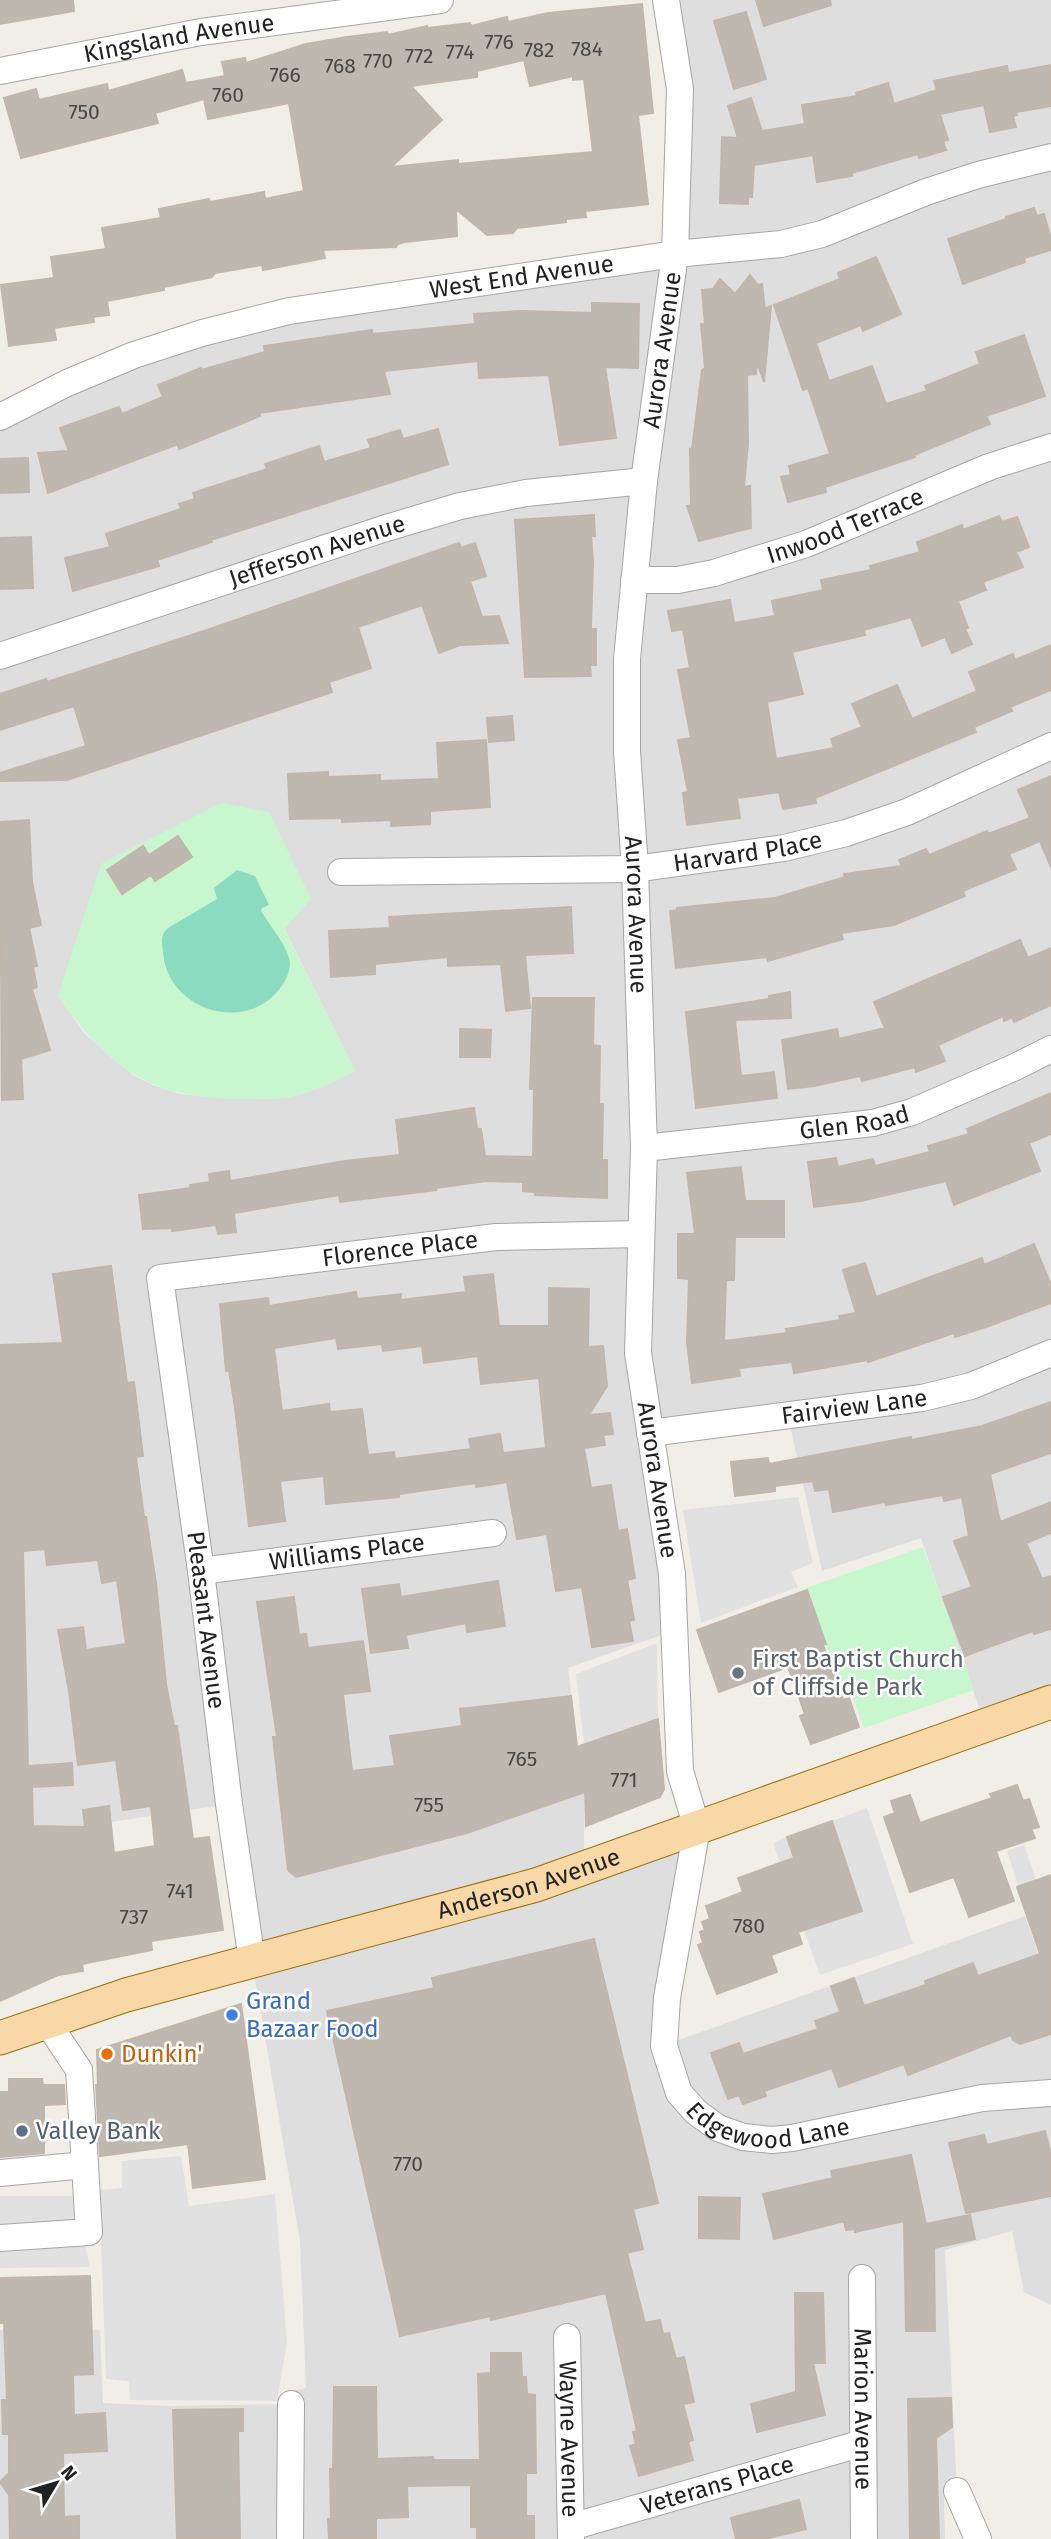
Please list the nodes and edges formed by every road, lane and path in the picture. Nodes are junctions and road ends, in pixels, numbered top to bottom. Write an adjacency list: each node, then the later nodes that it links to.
1 (440, 0): 3 (street, Kingsland Avenue)
2 (666, 0): 5 (street, Aurora Avenue)
3 (0, 71)
4 (1051, 157): 5 (street, West End Avenue)
5 (675, 254): 6 (street, West End Avenue); 8 (street, Aurora Avenue)
6 (0, 417)
7 (1051, 447): 9 (street, Inwood Terrace)
8 (643, 481): 9 (street, Aurora Avenue); 10 (street, Jefferson Avenue)
9 (634, 580): 12 (street, Aurora Avenue)
10 (0, 656)
11 (1051, 746): 12 (street, Harvard Place)
12 (635, 869): 13 (street, Harvard Place); 15 (street, Aurora Avenue)
13 (341, 872)
14 (1051, 1049): 15 (street, Glen Road)
15 (644, 1147): 16 (street, Aurora Avenue)
16 (641, 1234): 17 (street, Florence Place); 19 (street, Aurora Avenue)
17 (160, 1278): 21 (street, Pleasant Avenue)
18 (1051, 1353): 19 (street, Fairview Lane)
19 (650, 1433): 23 (street, Aurora Avenue)
20 (493, 1533): 21 (street, Williams Place)
21 (201, 1572): 24 (street, Pleasant Avenue)
22 (1051, 1702): 23 (main road, Anderson Avenue)
23 (696, 1828): 24 (main road, Anderson Avenue); 27 (street, Edgewood Lane)
24 (252, 1961): 25 (main road, Anderson Avenue)
25 (47, 2022): 26 (main road, Anderson Avenue); 28 (street)
26 (0, 2038)
27 (1051, 2093)
28 (85, 2165): 29 (street); 30 (street)
29 (0, 2173)
30 (0, 2238)
31 (862, 2278): 34 (street, Marion Avenue)
32 (568, 2337): 36 (street, Wayne Avenue)
33 (291, 2404): 37 (street)
34 (863, 2443): 36 (street, Veterans Place); 38 (street, Marion Avenue)
35 (957, 2491): 39 (street)
36 (571, 2533)
37 (290, 2539)
38 (864, 2539)
39 (978, 2539)

